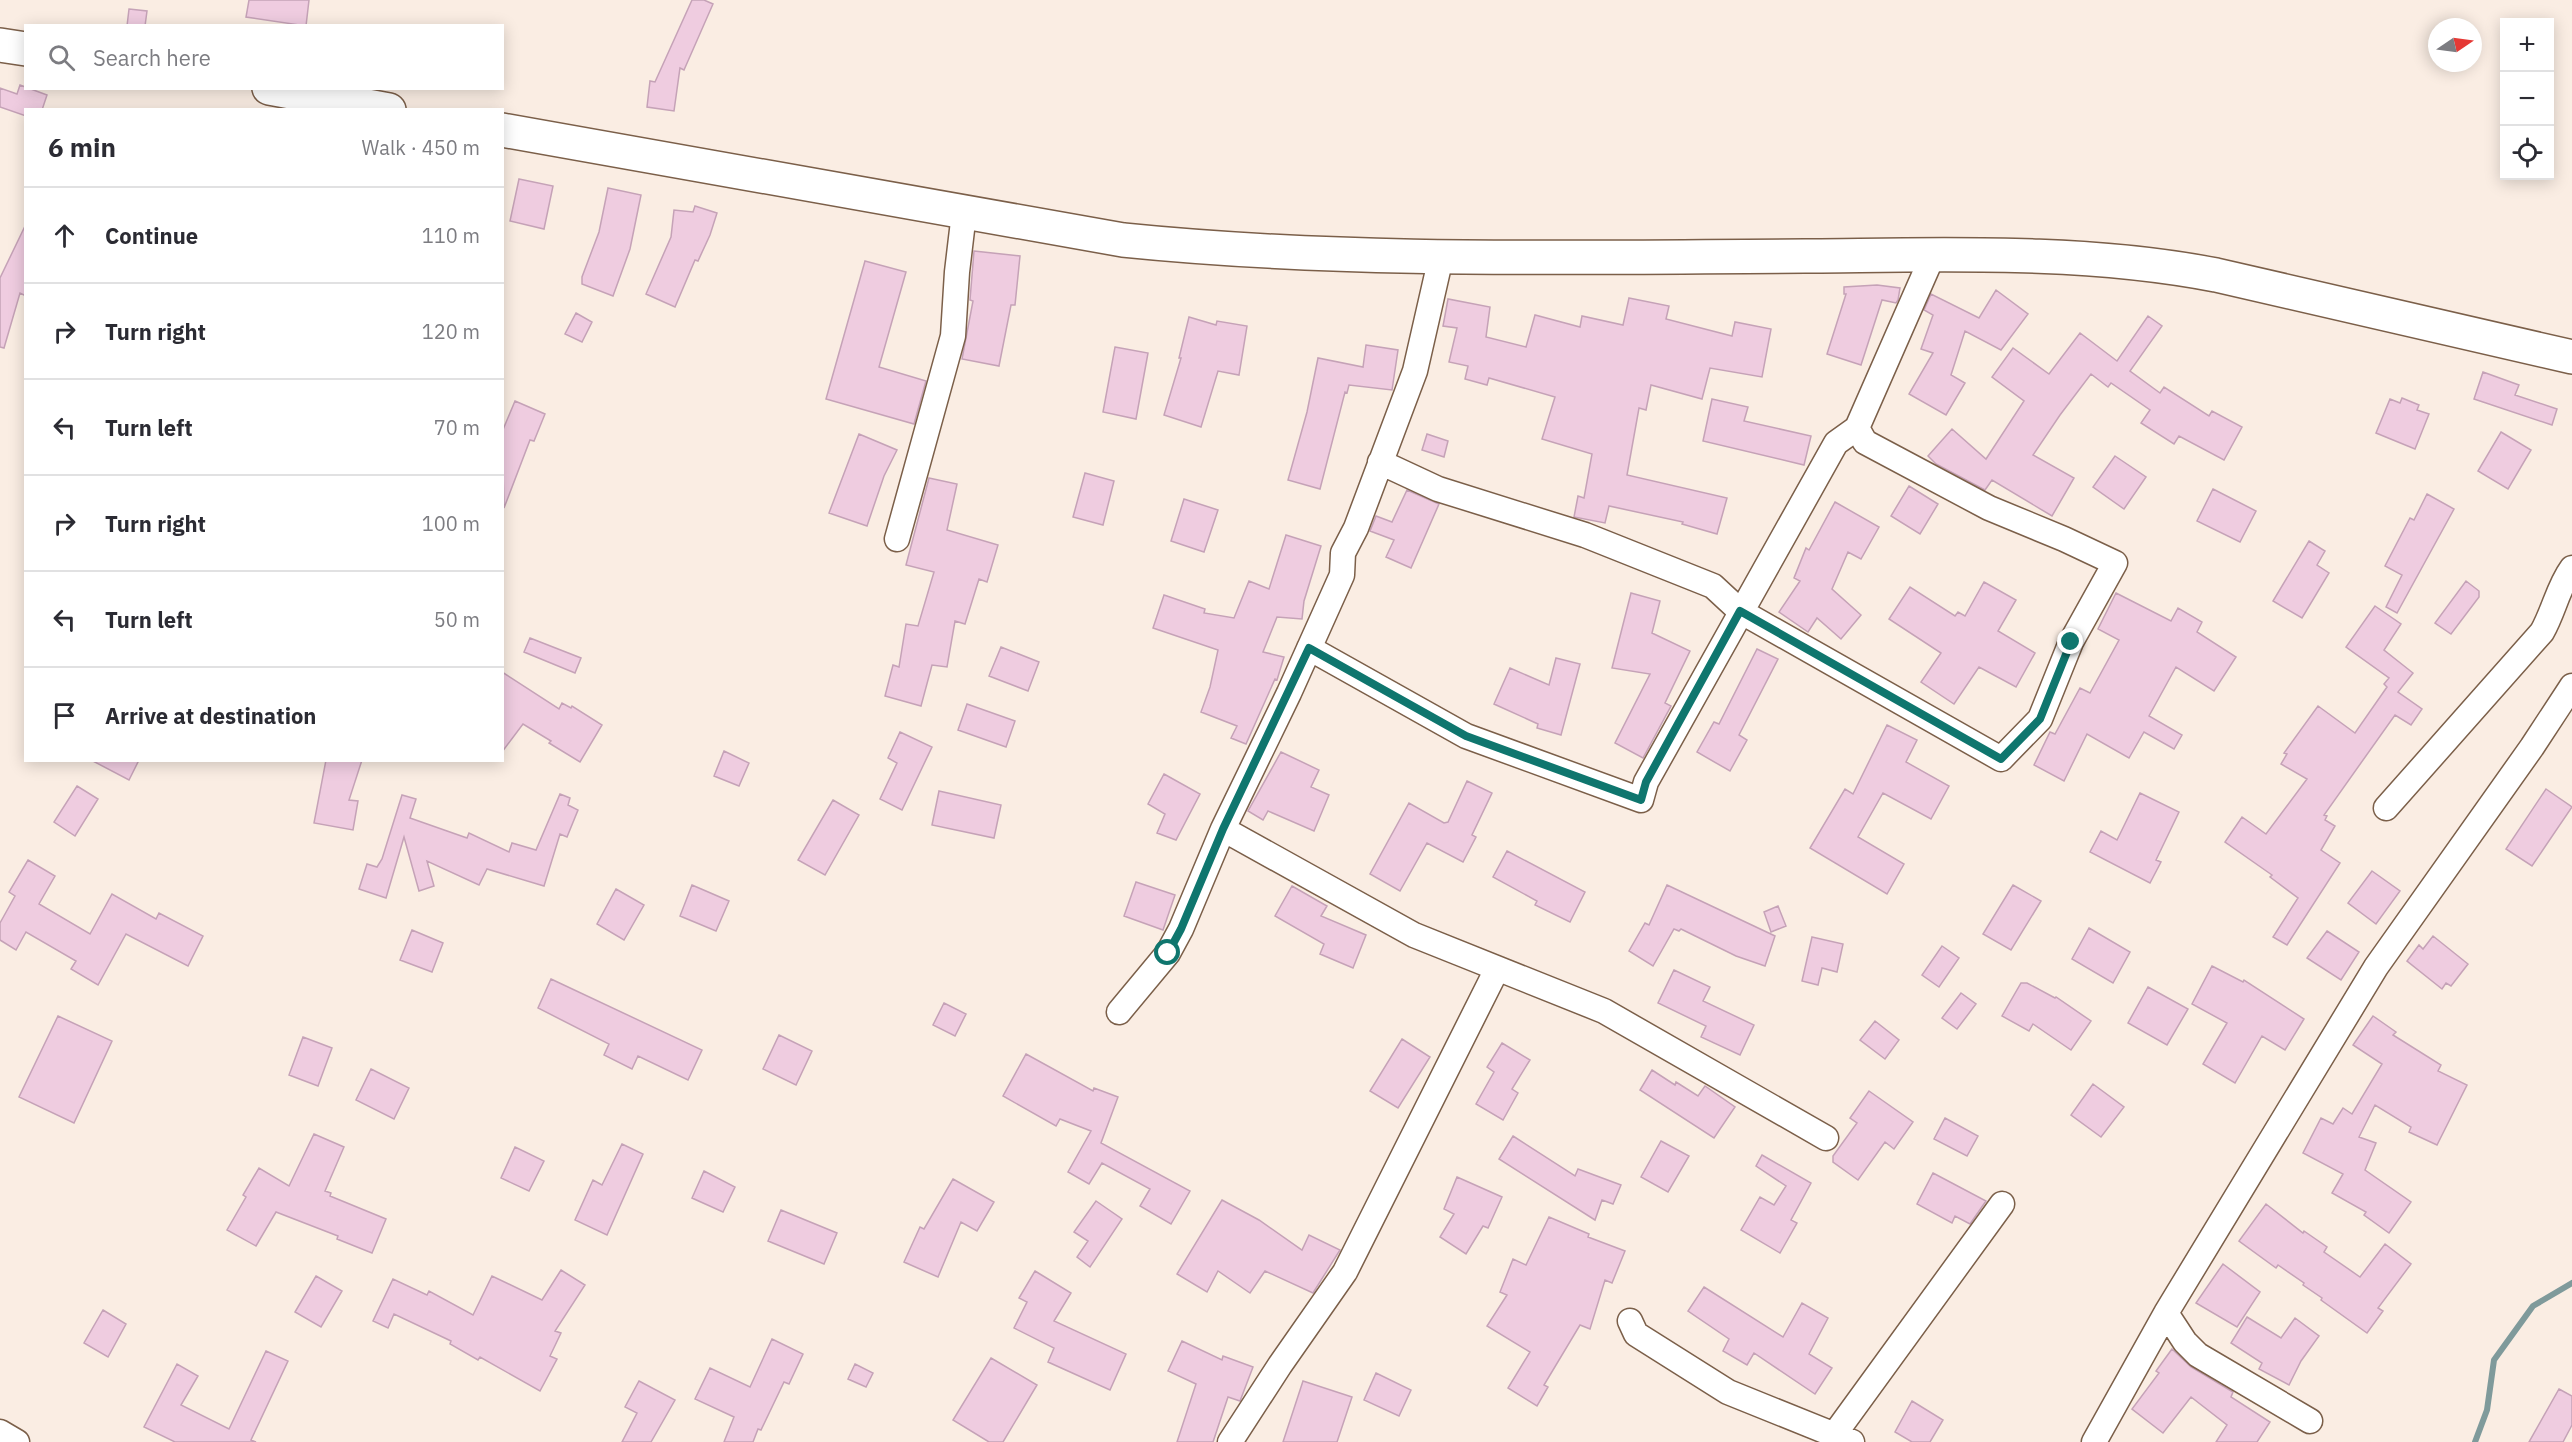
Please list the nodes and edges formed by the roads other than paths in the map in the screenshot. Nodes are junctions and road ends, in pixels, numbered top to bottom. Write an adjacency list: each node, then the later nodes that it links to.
1 (0, 45): 2 (main road)
2 (24, 49)
3 (280, 90): 4 (main road)
4 (378, 108)
5 (504, 130): 6 (main road)
6 (964, 213): 8 (main road); 12 (street)
7 (1934, 255): 8 (main road); 9 (main road); 10 (street)
8 (1441, 257): 11 (street)
9 (2572, 357)
10 (1857, 428): 14 (street); 14 (street)
11 (1380, 462): 14 (street); 15 (street)
12 (897, 539)
13 (2572, 568): 17 (street)
14 (1740, 611): 15 (street)
15 (1309, 648): 18 (street)
16 (2572, 687): 23 (street)
17 (2386, 808)
18 (1223, 829): 19 (street); 20 (street)
19 (1497, 969): 21 (street); 29 (street)
20 (1119, 1012)
21 (1826, 1138)
22 (2002, 1204): 27 (street)
23 (2166, 1313): 25 (street); 30 (street)
24 (1630, 1321): 27 (street)
25 (2310, 1421)
26 (0, 1432): 28 (street)
27 (1843, 1438)
28 (17, 1442)
29 (1230, 1442)
30 (2094, 1442)

